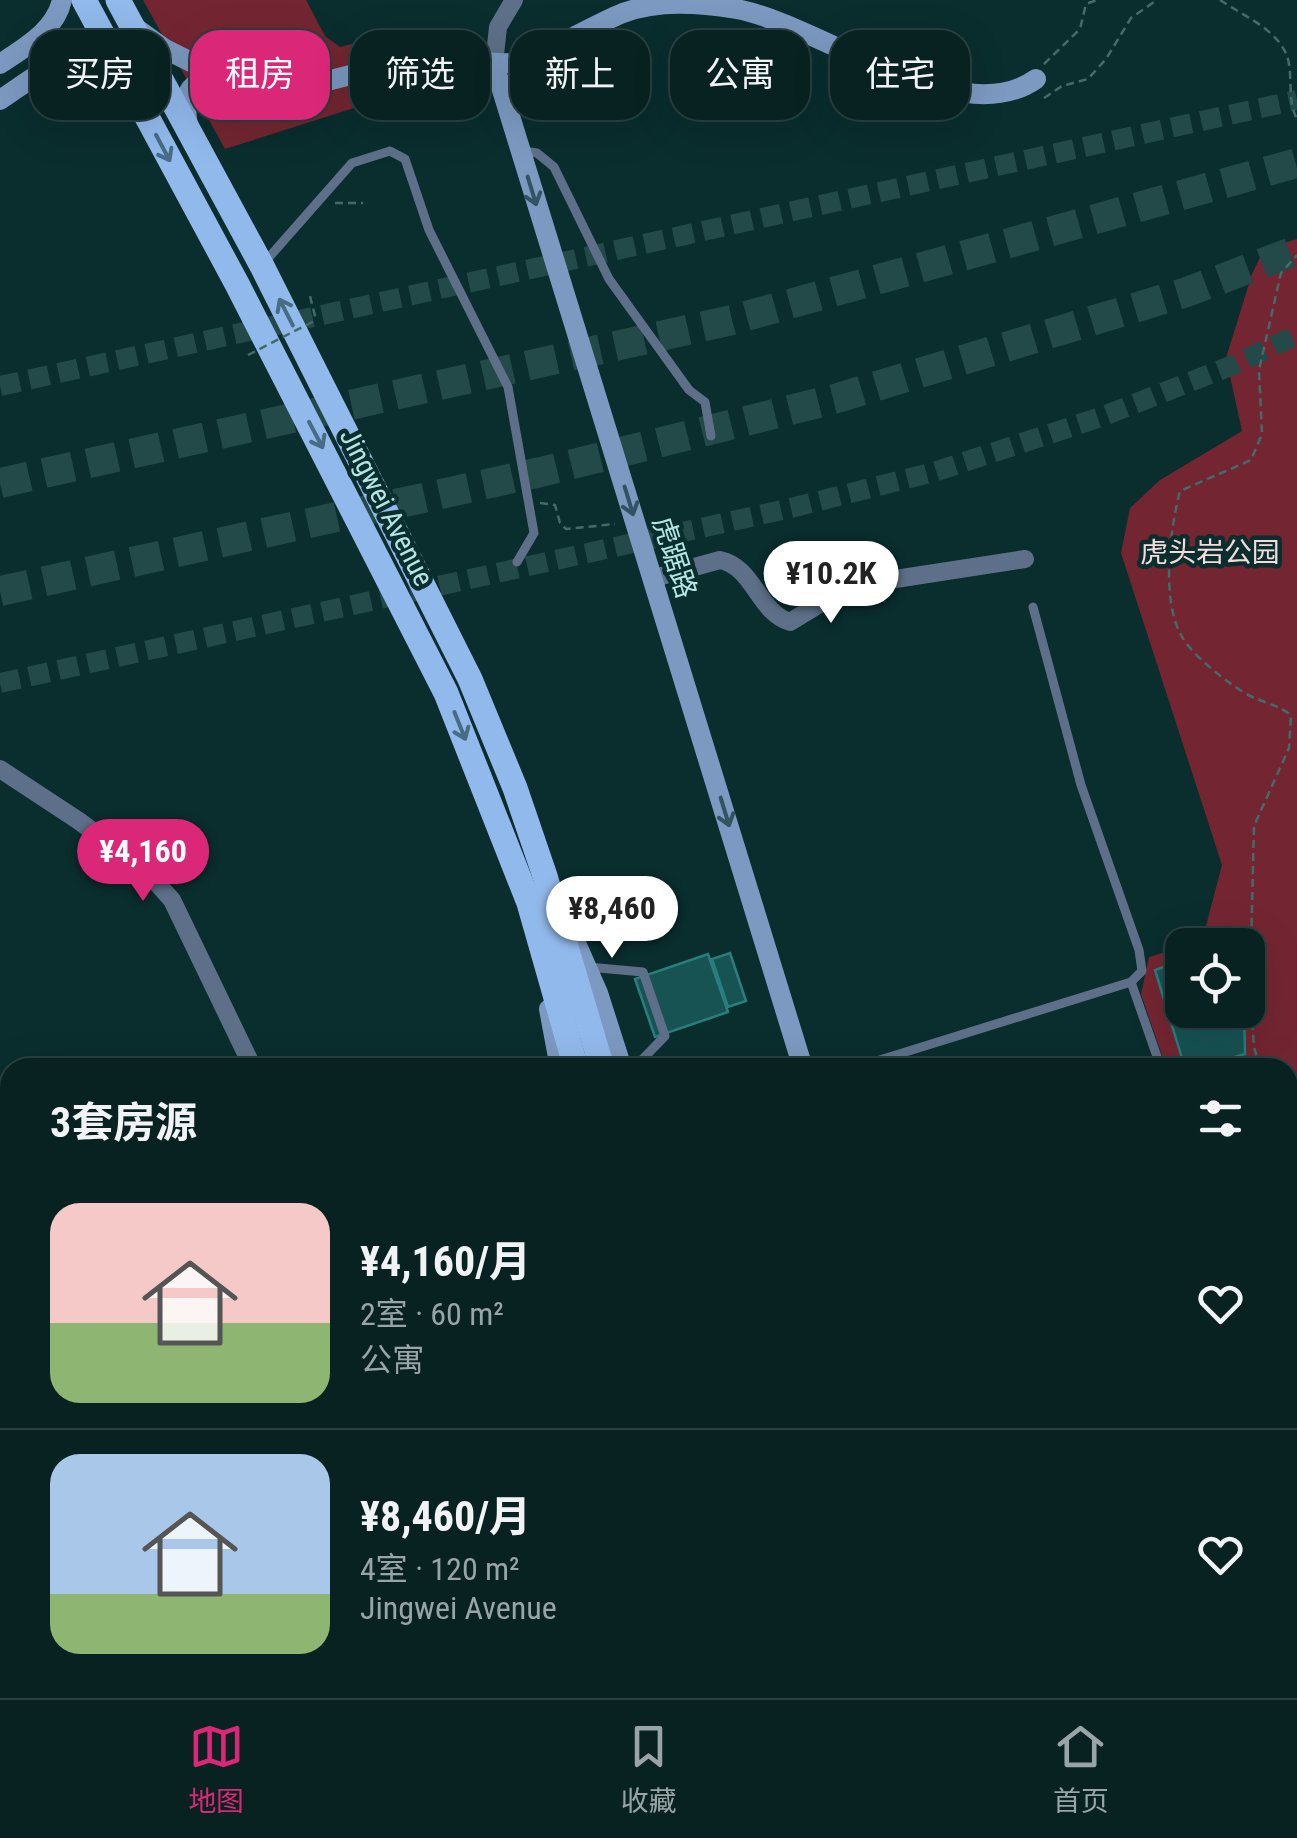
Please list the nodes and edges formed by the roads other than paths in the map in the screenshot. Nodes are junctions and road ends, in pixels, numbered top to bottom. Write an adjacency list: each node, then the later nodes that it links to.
1 (62, 0): 7 (street)
2 (84, 0): 6 (main road, Jingwei Avenue)
3 (118, 0): 5 (main road, Jingwei Avenue)
4 (514, 0): 10 (street)
5 (130, 23): 8 (street); 18 (main road, Jingwei Avenue)
6 (100, 30)
7 (21, 50): 9 (street); 14 (street)
8 (190, 62)
9 (0, 64)
10 (494, 64): 11 (street); 13 (street); 19 (street, 虎踞路)
11 (1036, 79)
12 (30, 80): 16 (street)
13 (330, 80)
14 (0, 85)
15 (190, 90): 18 (street)
16 (0, 100)
17 (148, 120): 28 (main road, Jingwei Avenue, one-way to 28)
18 (190, 132): 20 (main road, Jingwei Avenue)
19 (520, 150): 21 (lane); 24 (street, 虎踞路, one-way to 24)
20 (262, 266): 23 (lane); 27 (main road, Jingwei Avenue, one-way to 20)
21 (711, 436)
22 (1025, 559): 24 (street)
23 (517, 562)
24 (654, 578): 37 (street, 虎踞路, one-way to 37)
25 (1033, 607): 30 (lane)
26 (0, 769): 31 (street)
27 (545, 876): 29 (street); 34 (main road, Jingwei Avenue)
28 (529, 903): 32 (street); 33 (main road, Jingwei Avenue)
29 (587, 967): 35 (street); 36 (lane)
30 (1131, 982): 38 (lane); 39 (lane)
31 (248, 1058)
32 (558, 1058)
33 (573, 1058)
34 (599, 1058)
35 (619, 1058)
36 (644, 1058)
37 (800, 1058)
38 (886, 1058)
39 (1158, 1058)

